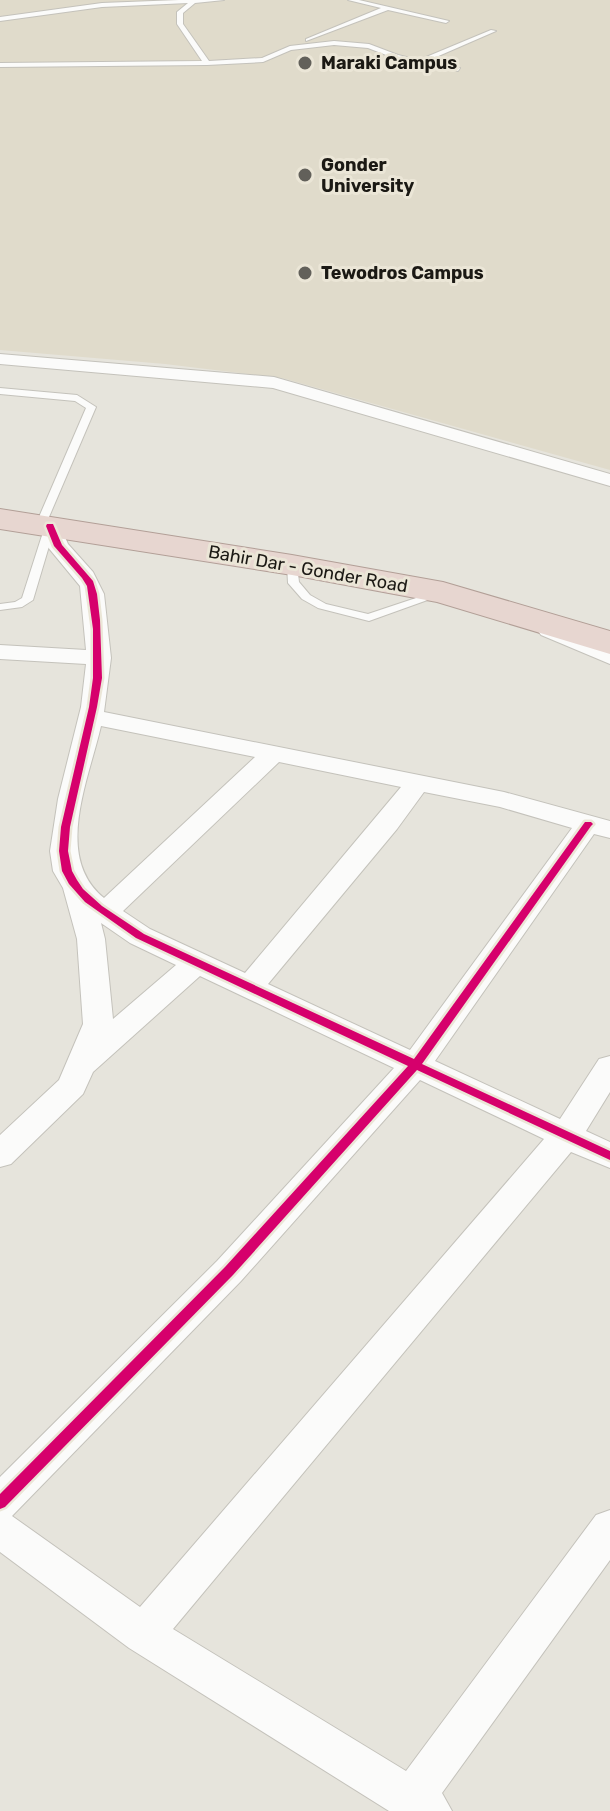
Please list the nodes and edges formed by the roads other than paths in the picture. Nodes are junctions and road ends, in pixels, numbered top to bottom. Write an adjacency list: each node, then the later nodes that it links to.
1 (221, 0): 3 (lane)
2 (351, 0): 4 (lane)
3 (193, 2): 5 (lane); 10 (lane)
4 (387, 8): 6 (lane); 8 (lane)
5 (0, 19)
6 (446, 21)
7 (493, 31): 9 (lane)
8 (290, 48): 9 (lane); 10 (lane)
9 (420, 61): 12 (lane)
10 (207, 63): 11 (lane)
11 (0, 65)
12 (458, 69)
13 (0, 359): 15 (street)
14 (0, 391): 17 (lane)
15 (610, 480)
16 (0, 519): 17 (highway, Bahir Dar - Gonder Road)
17 (46, 525): 18 (lane); 19 (highway, Bahir Dar - Gonder Road); 23 (street)
18 (0, 607)
19 (524, 615): 20 (highway, Bahir Dar - Gonder Road); 22 (street)
20 (610, 643)
21 (0, 652): 23 (street)
22 (610, 657)
23 (99, 658): 24 (street)
24 (93, 717): 25 (street); 28 (street)
25 (274, 753): 26 (street); 29 (street)
26 (418, 782): 27 (street); 31 (street)
27 (599, 827): 32 (street)
28 (76, 886): 29 (street); 34 (street)
29 (105, 912): 30 (street)
30 (198, 962): 31 (street); 34 (street)
31 (250, 986): 32 (street)
32 (417, 1063): 35 (street); 38 (street)
33 (610, 1067): 35 (street)
34 (78, 1072): 36 (street)
35 (566, 1135): 37 (street); 41 (street)
36 (0, 1155)
37 (610, 1156)
38 (0, 1503)
39 (610, 1528): 42 (street)
40 (0, 1529): 41 (street)
41 (143, 1634): 42 (street)
42 (421, 1805)

